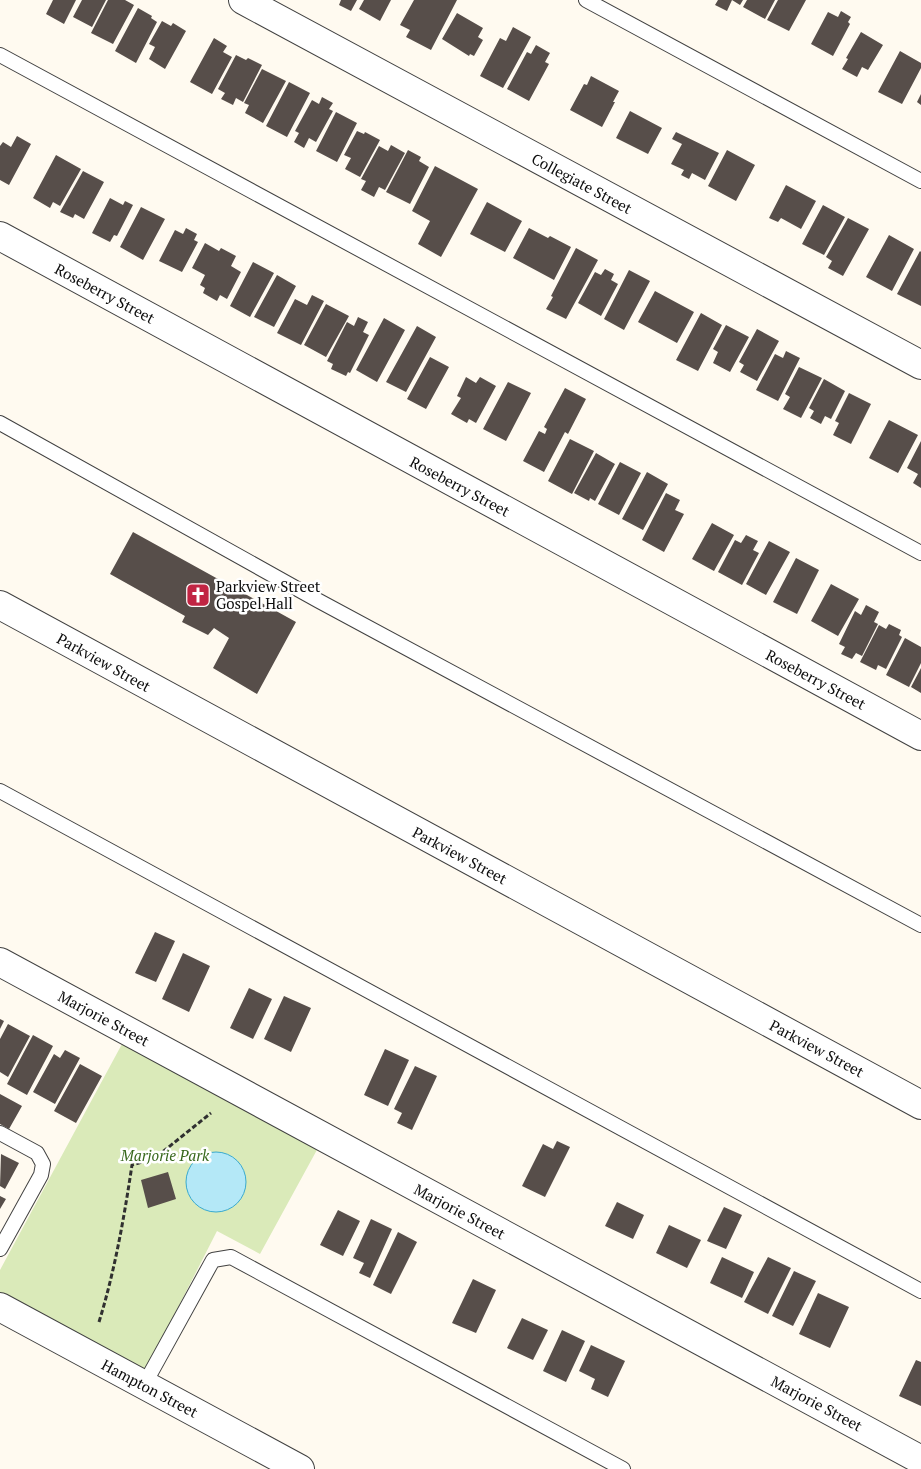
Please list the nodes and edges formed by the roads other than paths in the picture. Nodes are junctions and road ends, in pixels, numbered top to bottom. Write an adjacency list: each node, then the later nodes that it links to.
1 (243, 0): 6 (street, Collegiate Street)
2 (586, 0): 4 (lane)
3 (0, 55): 8 (lane)
4 (921, 181)
5 (0, 236): 10 (street, Roseberry Street)
6 (921, 365)
7 (0, 423): 12 (lane)
8 (921, 553)
9 (0, 605): 14 (street, Parkview Street)
10 (921, 736)
11 (0, 791): 17 (lane)
12 (921, 925)
13 (0, 962): 20 (street, Marjorie Street)
14 (921, 1105)
15 (0, 1133): 16 (lane)
16 (0, 1249)
17 (921, 1291)
18 (0, 1307): 19 (street, Hampton Street)
19 (144, 1385): 21 (street, Hampton Street); 22 (lane)
20 (921, 1460)
21 (300, 1469)
22 (624, 1469)

